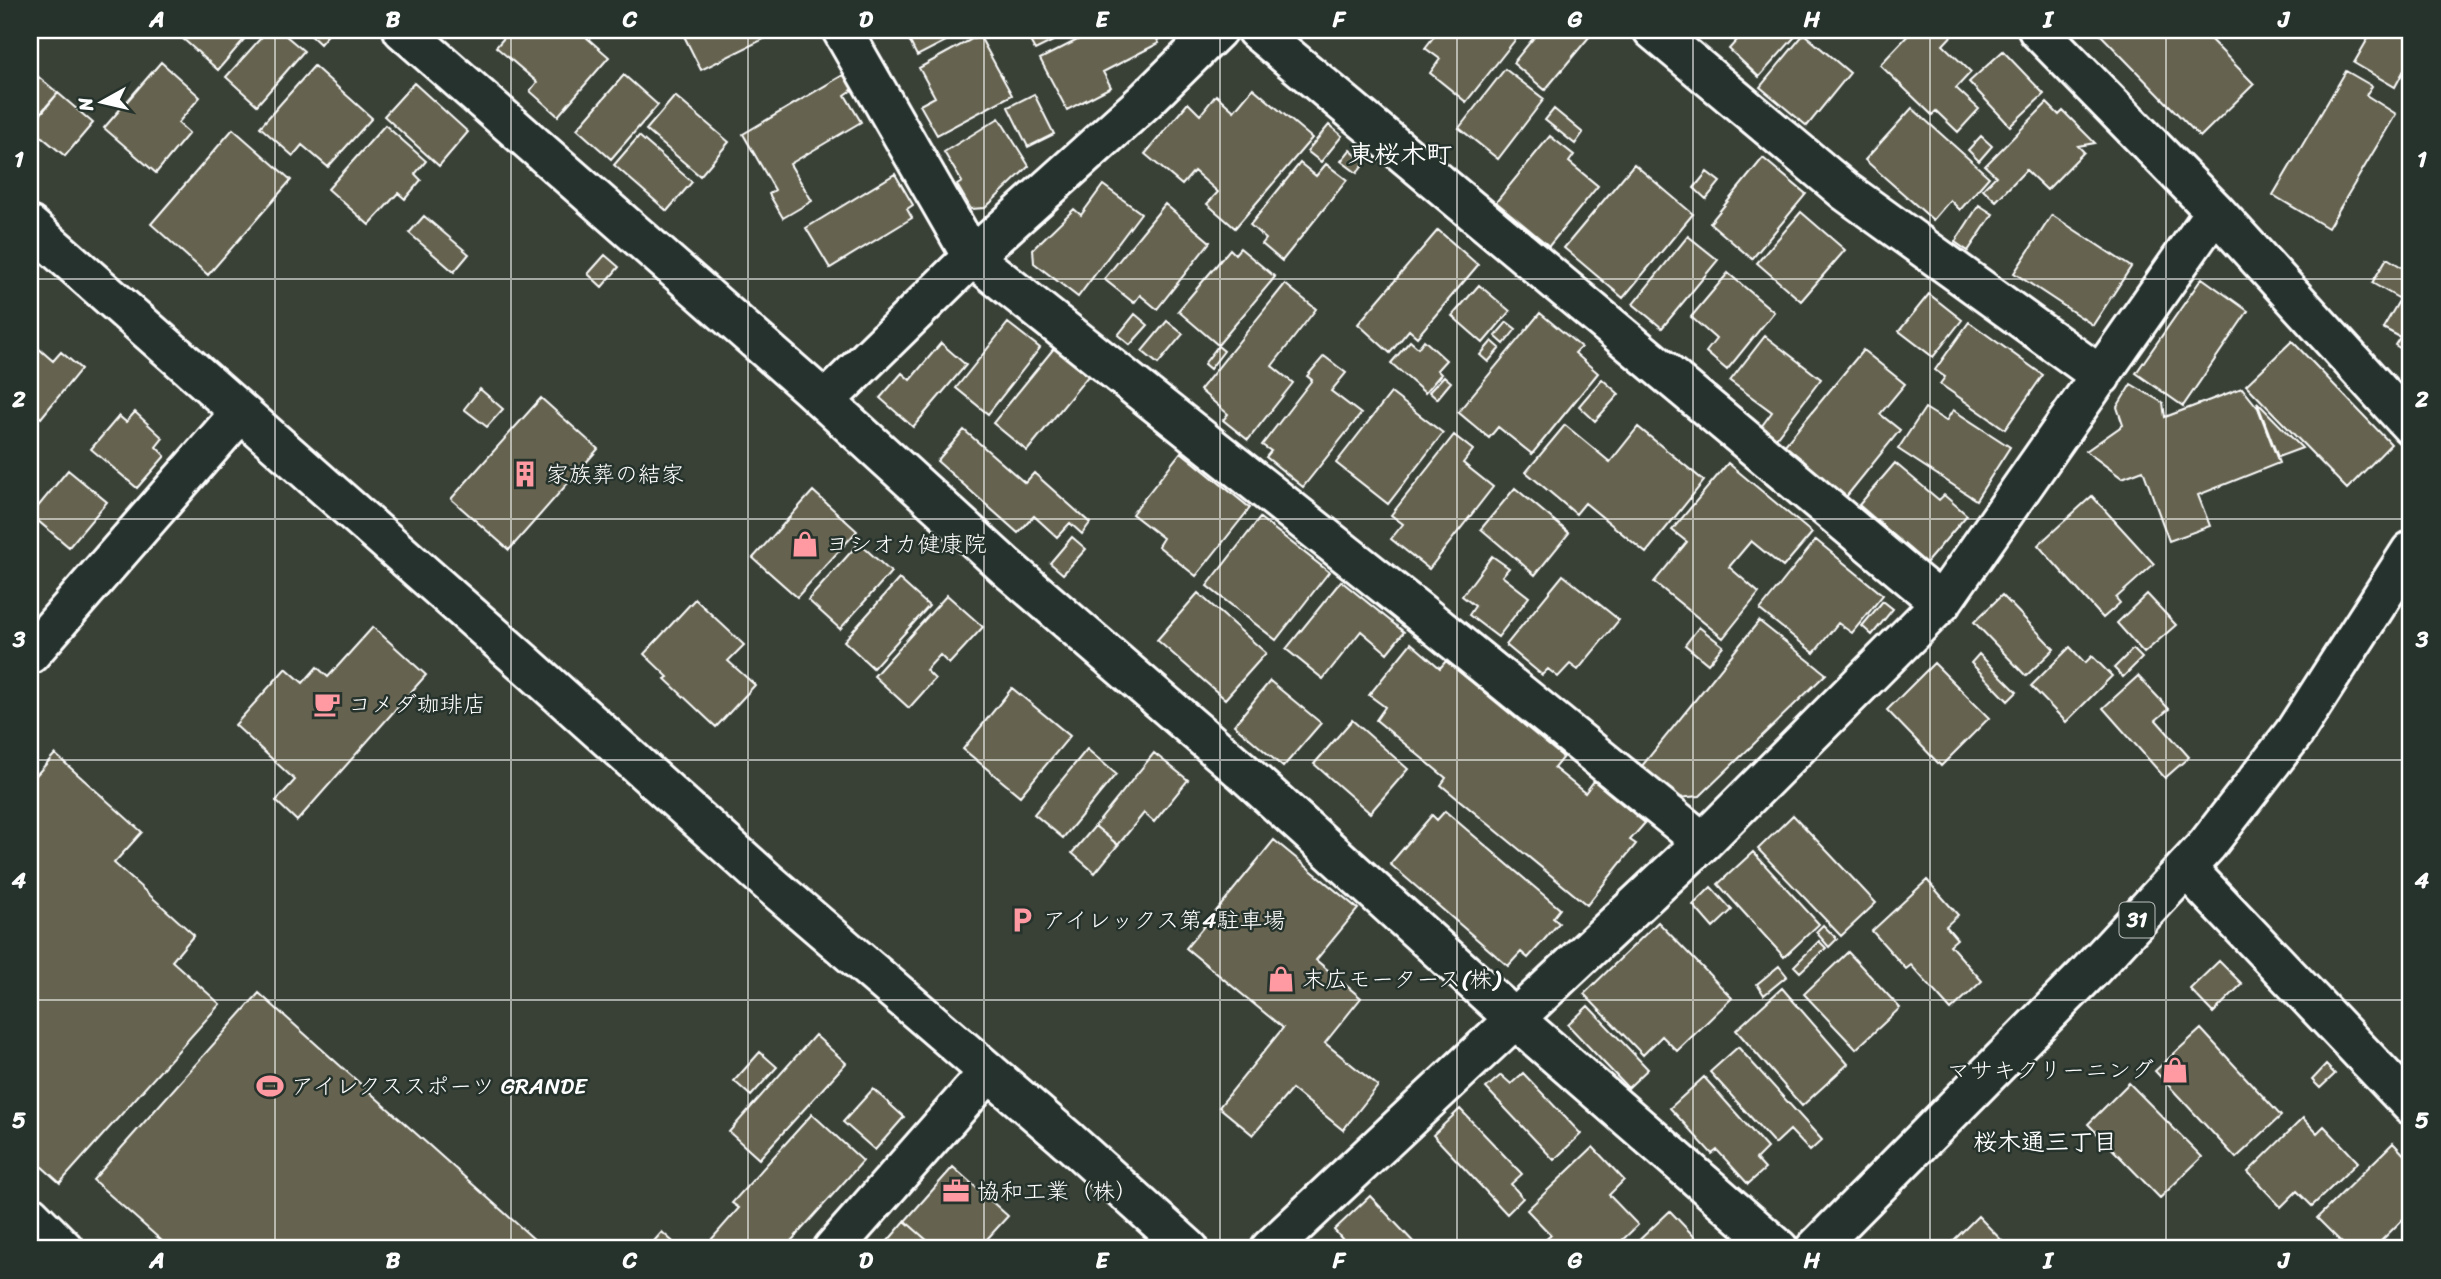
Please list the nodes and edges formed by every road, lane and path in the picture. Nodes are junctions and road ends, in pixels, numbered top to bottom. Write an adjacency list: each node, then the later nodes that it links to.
1 (402, 30): 11 (street)
2 (842, 30): 9 (street)
3 (1217, 30): 9 (street)
4 (1256, 30): 15 (street)
5 (1653, 30): 10 (street)
6 (2038, 30): 7 (street)
7 (2215, 211): 10 (street); 13 (street)
8 (30, 226): 12 (street)
9 (972, 257): 11 (street); 17 (street)
10 (2101, 376): 15 (street)
11 (825, 401): 19 (street)
12 (240, 413): 16 (street); 20 (street)
13 (2411, 426)
14 (2411, 551): 18 (street, 31)
15 (1941, 603): 17 (street)
16 (30, 653)
17 (1703, 842): 19 (street)
18 (2186, 868): 21 (street); 28 (street, 31)
19 (1516, 1020): 26 (street); 27 (street)
20 (989, 1072): 24 (street); 25 (street)
21 (2411, 1105)
22 (30, 1215): 23 (street)
23 (64, 1249)
24 (833, 1249)
25 (1189, 1249)
26 (1270, 1249)
27 (1779, 1249)
28 (1815, 1249)

